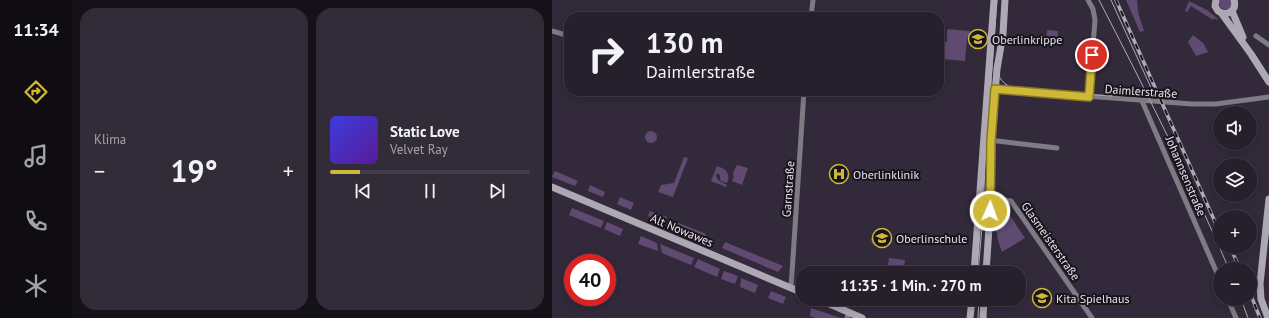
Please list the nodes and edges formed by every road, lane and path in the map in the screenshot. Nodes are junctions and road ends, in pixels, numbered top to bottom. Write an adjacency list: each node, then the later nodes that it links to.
1 (813, 0): 9 (street)
2 (994, 0): 17 (street)
3 (1005, 0): 17 (street)
4 (1088, 0): 20 (street)
5 (1208, 0): 7 (street)
6 (1235, 1): 8 (street)
7 (1216, 3): 10 (street)
8 (1232, 11): 10 (street); 15 (street)
9 (812, 12)
10 (1222, 14): 15 (street)
11 (552, 31): 12 (street)
12 (564, 35)
13 (1256, 36): 14 (street)
14 (1269, 45)
15 (1251, 54): 16 (street)
16 (1269, 82)
17 (992, 89): 20 (street, Daimlerstraße); 22 (street)
18 (804, 96): 31 (street, Garnstraße)
19 (1269, 96): 21 (street, Daimlerstraße)
20 (1089, 97): 21 (street, Daimlerstraße)
21 (1142, 101): 28 (street, Johannsenstraße)
22 (988, 140): 23 (street); 25 (street); 26 (street)
23 (1057, 148)
24 (552, 187): 31 (street, Alt Nowawes)
25 (980, 196): 26 (street, Glasmeisterstraße); 29 (street)
26 (991, 197): 30 (street); 41 (street, Glasmeisterstraße)
27 (1269, 199): 43 (street)
28 (1213, 264)
29 (975, 266)
30 (986, 266)
31 (791, 288): 32 (street, Alt Nowawes)
32 (796, 290)
33 (831, 306): 37 (street)
34 (971, 306): 39 (street)
35 (984, 306): 40 (street)
36 (1231, 306): 42 (street)
37 (848, 315): 38 (street)
38 (862, 318)
39 (970, 318)
40 (983, 318)
41 (1092, 318)
42 (1236, 318)
43 (1268, 318)

